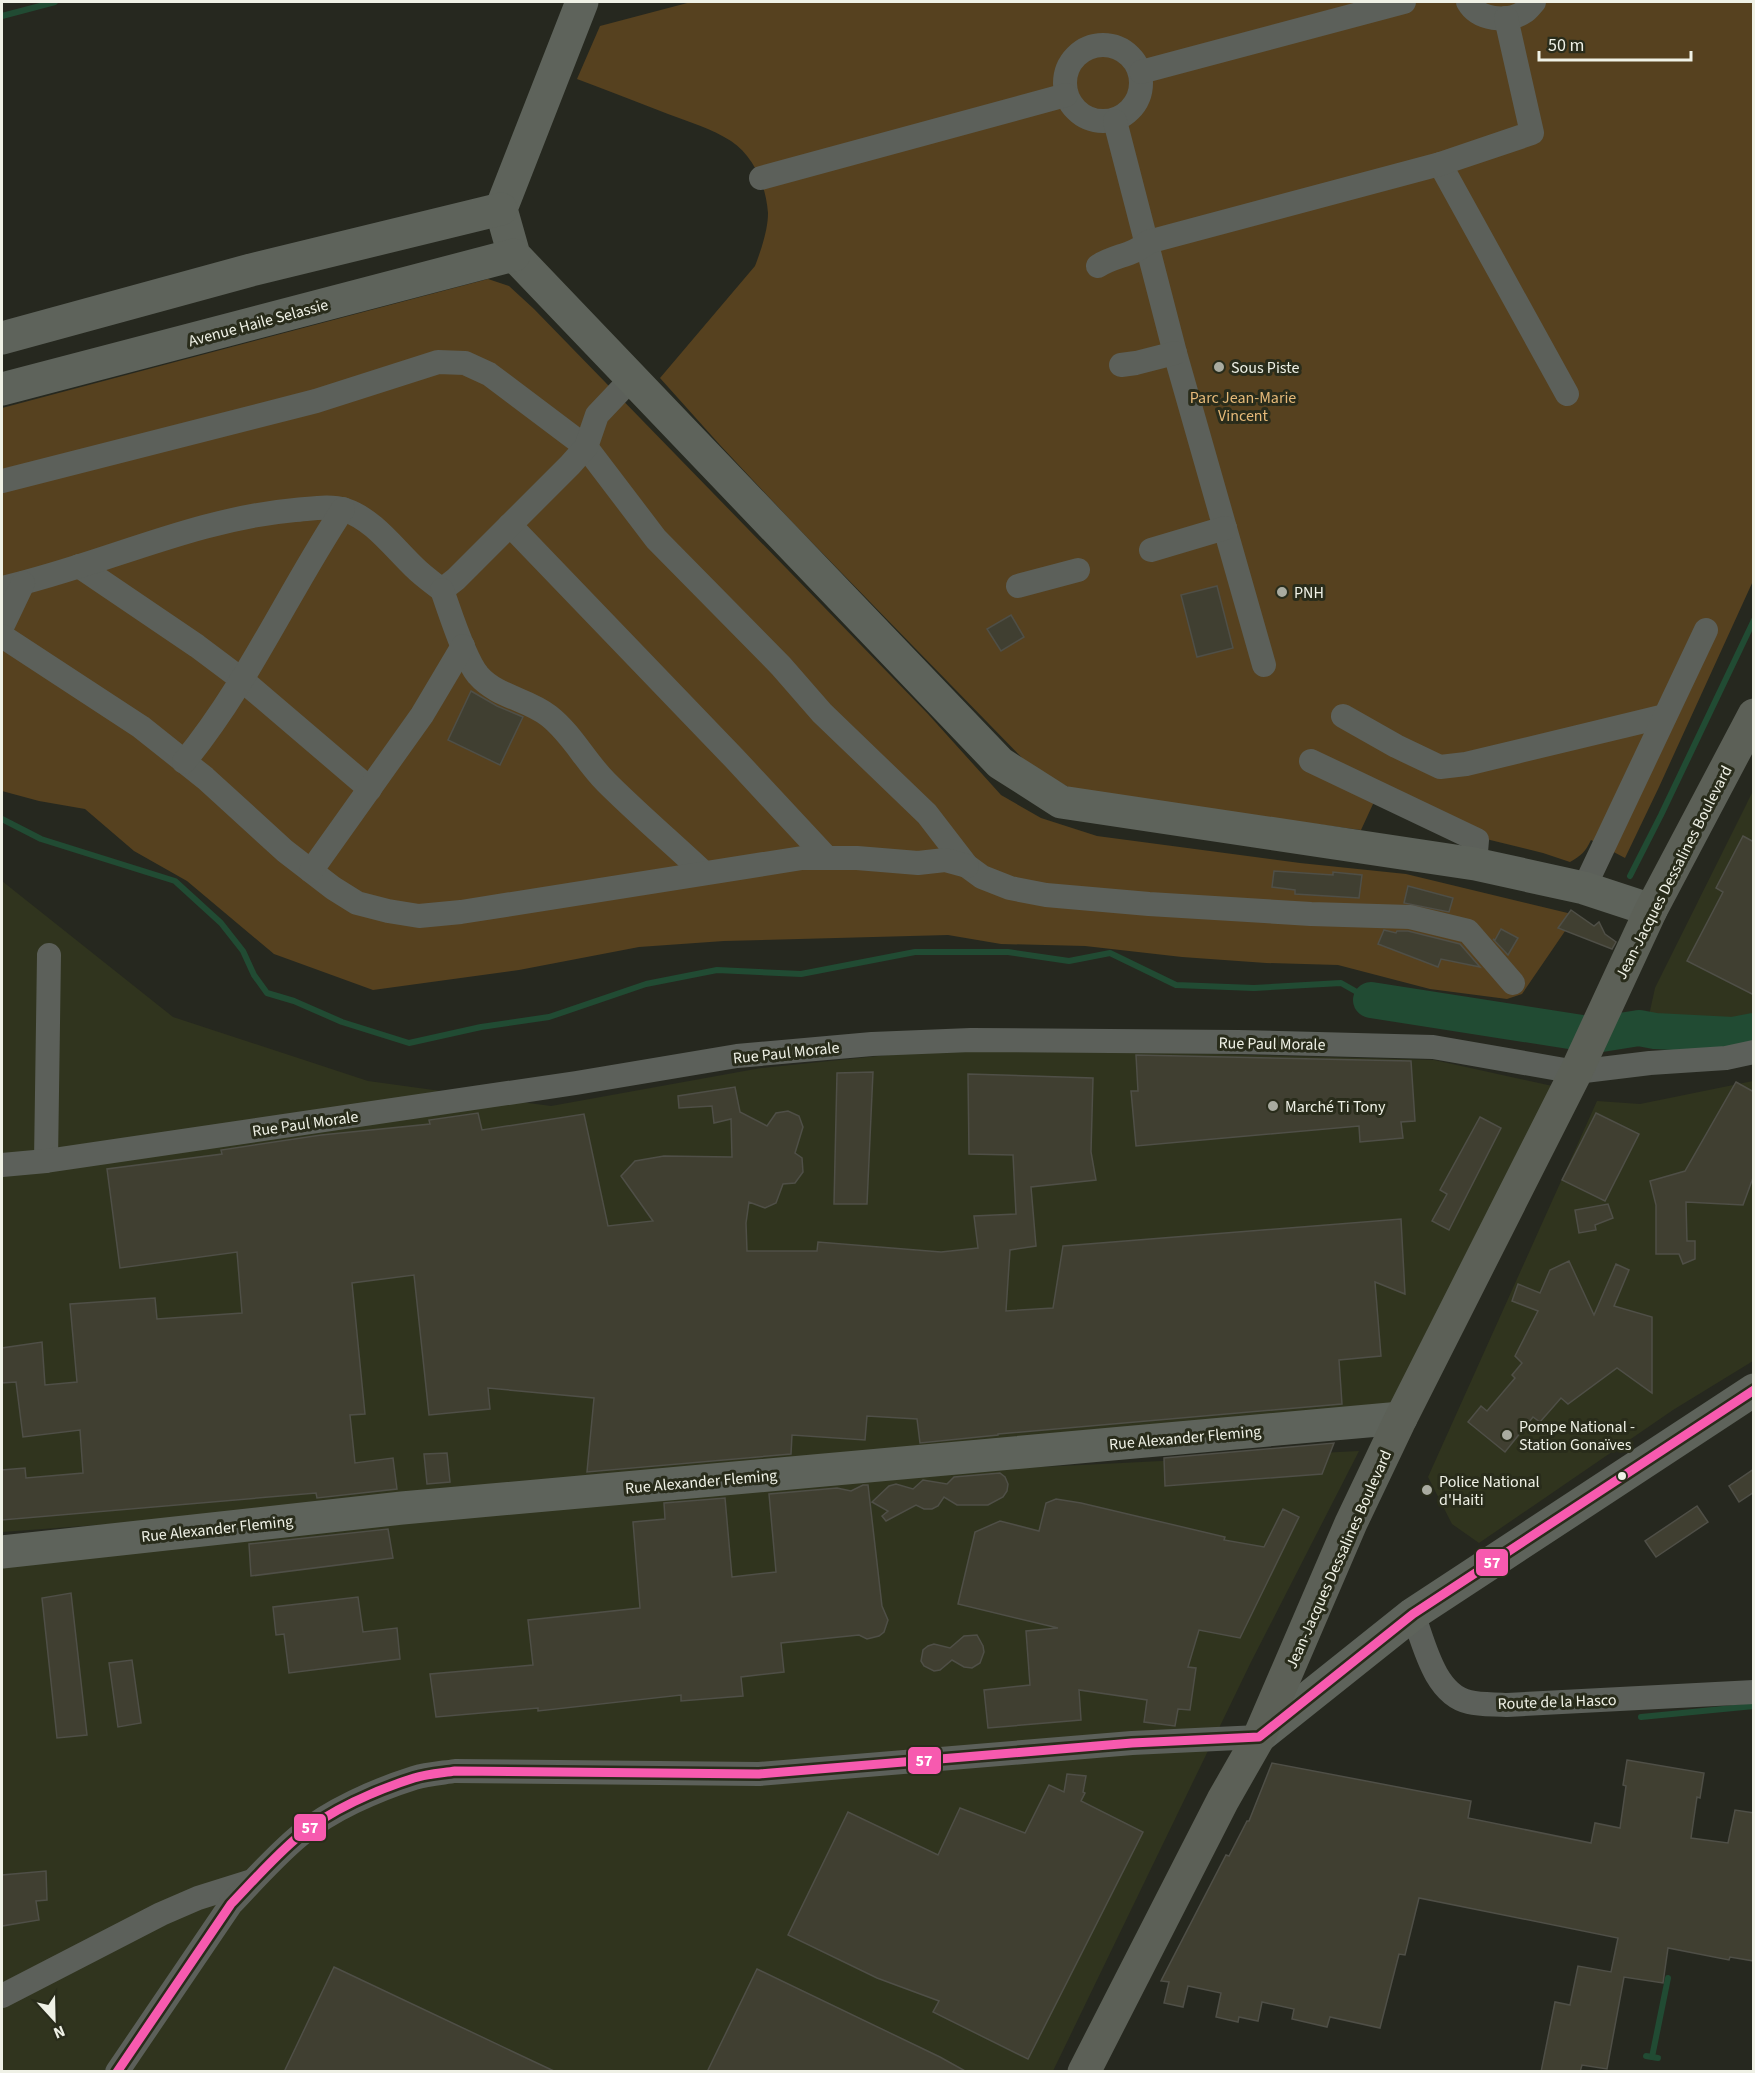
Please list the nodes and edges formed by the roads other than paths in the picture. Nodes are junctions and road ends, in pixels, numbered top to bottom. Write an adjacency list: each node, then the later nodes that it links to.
1 (1404, 2): 6 (street)
2 (1468, 2): 5 (street)
3 (1534, 2): 5 (street)
4 (580, 4): 11 (street)
5 (1506, 18): 9 (street)
6 (1141, 72): 7 (street); 8 (street)
7 (1066, 95): 8 (street); 10 (street)
8 (1114, 121): 12 (street)
9 (1440, 164): 12 (street); 20 (street)
10 (760, 178)
11 (501, 208): 13 (street); 15 (street)
12 (1148, 242): 14 (street); 16 (street)
13 (514, 255): 18 (street); 19 (street, Avenue Haile Selassie)
14 (1098, 266)
15 (2, 338)
16 (1175, 353): 17 (street); 25 (street)
17 (1121, 365)
18 (632, 378): 21 (street); 45 (street)
19 (2, 389)
20 (1566, 394)
21 (586, 447): 22 (street); 24 (street); 46 (street)
22 (2, 481)
23 (343, 509): 27 (street); 31 (street); 37 (street)
24 (510, 525): 31 (street); 44 (street)
25 (1225, 528): 26 (street); 36 (street)
26 (1151, 550)
27 (79, 566): 29 (street); 37 (street)
28 (1078, 570): 30 (street)
29 (12, 586): 32 (street)
30 (1018, 586)
31 (442, 590): 35 (street)
32 (2, 627)
33 (1706, 630): 40 (street)
34 (2, 636): 42 (street)
35 (463, 646): 43 (street); 48 (street)
36 (1264, 664)
37 (241, 679): 42 (street); 43 (street)
38 (1754, 715): 50 (main road, Jean-Jacques Dessalines Boulevard)
39 (1343, 716): 40 (street)
40 (1665, 716): 49 (street)
41 (1311, 761): 45 (street)
42 (184, 762): 47 (street)
43 (370, 789): 47 (street)
44 (827, 858): 46 (street); 48 (street)
45 (1475, 864): 49 (street)
46 (968, 866): 52 (street)
47 (311, 871): 48 (street)
48 (704, 873)
49 (1584, 888): 50 (street)
50 (1651, 910): 53 (main road, Jean-Jacques Dessalines Boulevard)
51 (48, 955): 55 (street)
52 (1513, 983)
53 (1589, 1045): 54 (street, Rue Paul Morale); 55 (street, Rue Paul Morale); 58 (main road, Jean-Jacques Dessalines Boulevard)
54 (1754, 1052)
55 (46, 1161): 56 (street, Rue Paul Morale)
56 (2, 1165)
57 (1754, 1390): 60 (street)
58 (1401, 1418): 59 (street, Rue Alexander Fleming); 62 (main road, Jean-Jacques Dessalines Boulevard)
59 (2, 1552)
60 (1413, 1614): 61 (street, Route de la Hasco); 62 (street)
61 (1754, 1692)
62 (1259, 1737): 63 (street); 66 (main road, Jean-Jacques Dessalines Boulevard)
63 (253, 1880): 64 (street); 65 (street)
64 (2, 1996)
65 (117, 2072)
66 (1084, 2072)

